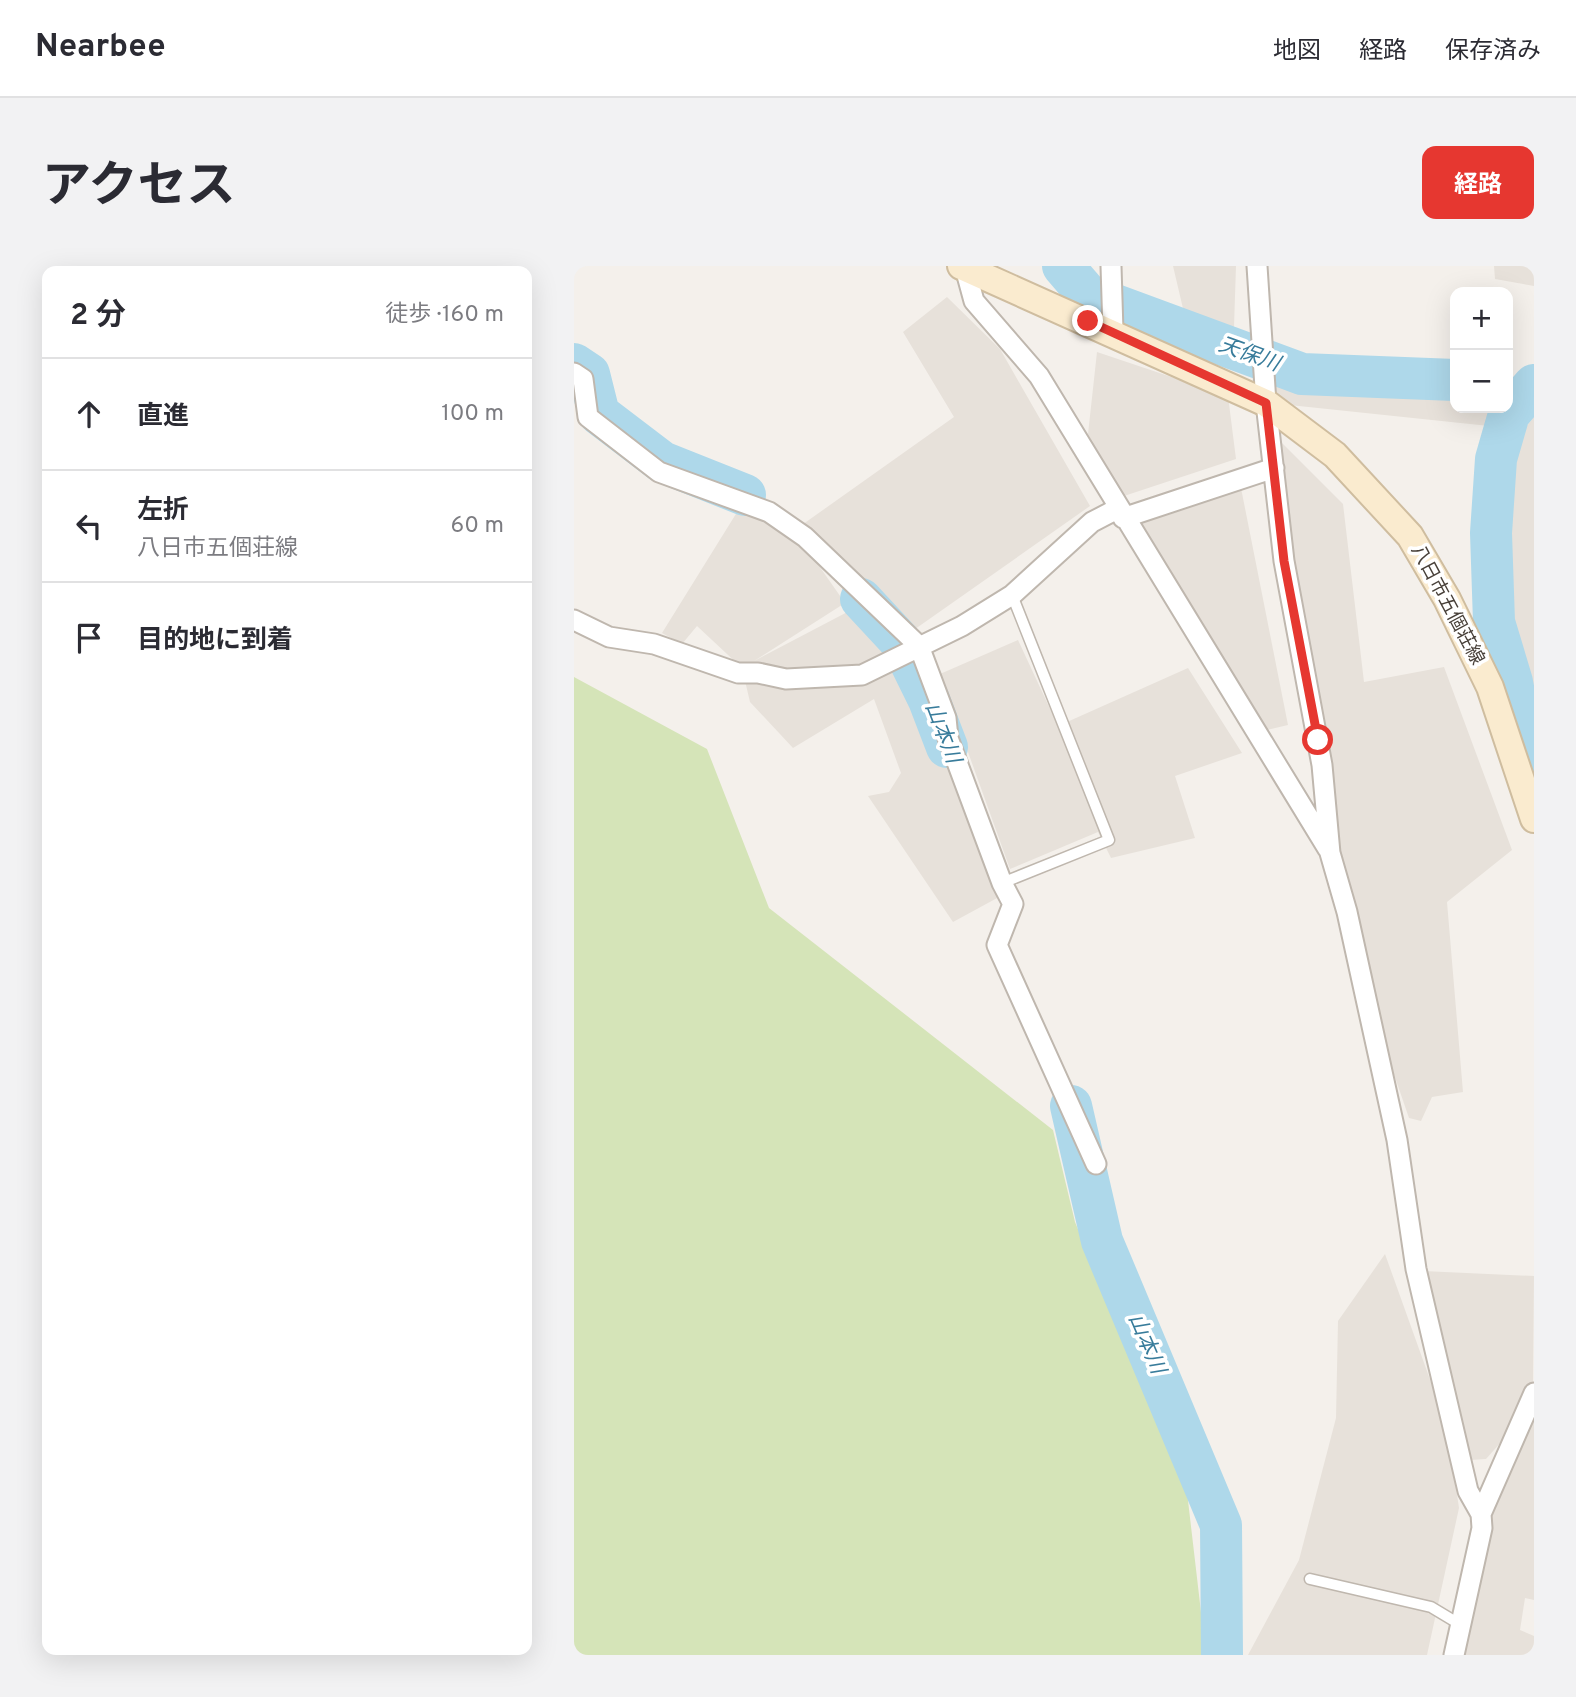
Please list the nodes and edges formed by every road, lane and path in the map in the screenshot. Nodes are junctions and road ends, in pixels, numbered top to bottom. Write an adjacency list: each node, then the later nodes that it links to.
1 (1111, 266): 4 (street)
2 (1257, 266): 6 (street)
3 (963, 267): 4 (main road, 八日市五個荘線); 8 (street)
4 (1113, 331): 6 (main road, 八日市五個荘線)
5 (574, 373): 11 (street)
6 (1266, 403): 7 (street); 12 (main road, 八日市五個荘線)
7 (1274, 468): 8 (street); 13 (street)
8 (1120, 513): 9 (street); 13 (street)
9 (1013, 594): 11 (street); 14 (lane)
10 (574, 620): 11 (street)
11 (909, 650): 14 (street)
12 (1534, 819)
13 (1330, 853): 17 (street)
14 (1002, 883): 15 (street)
15 (1096, 1164)
16 (1534, 1393): 17 (street)
17 (1480, 1514): 19 (street)
18 (1310, 1579): 19 (lane)
19 (1462, 1625): 20 (street)
20 (1454, 1655)

